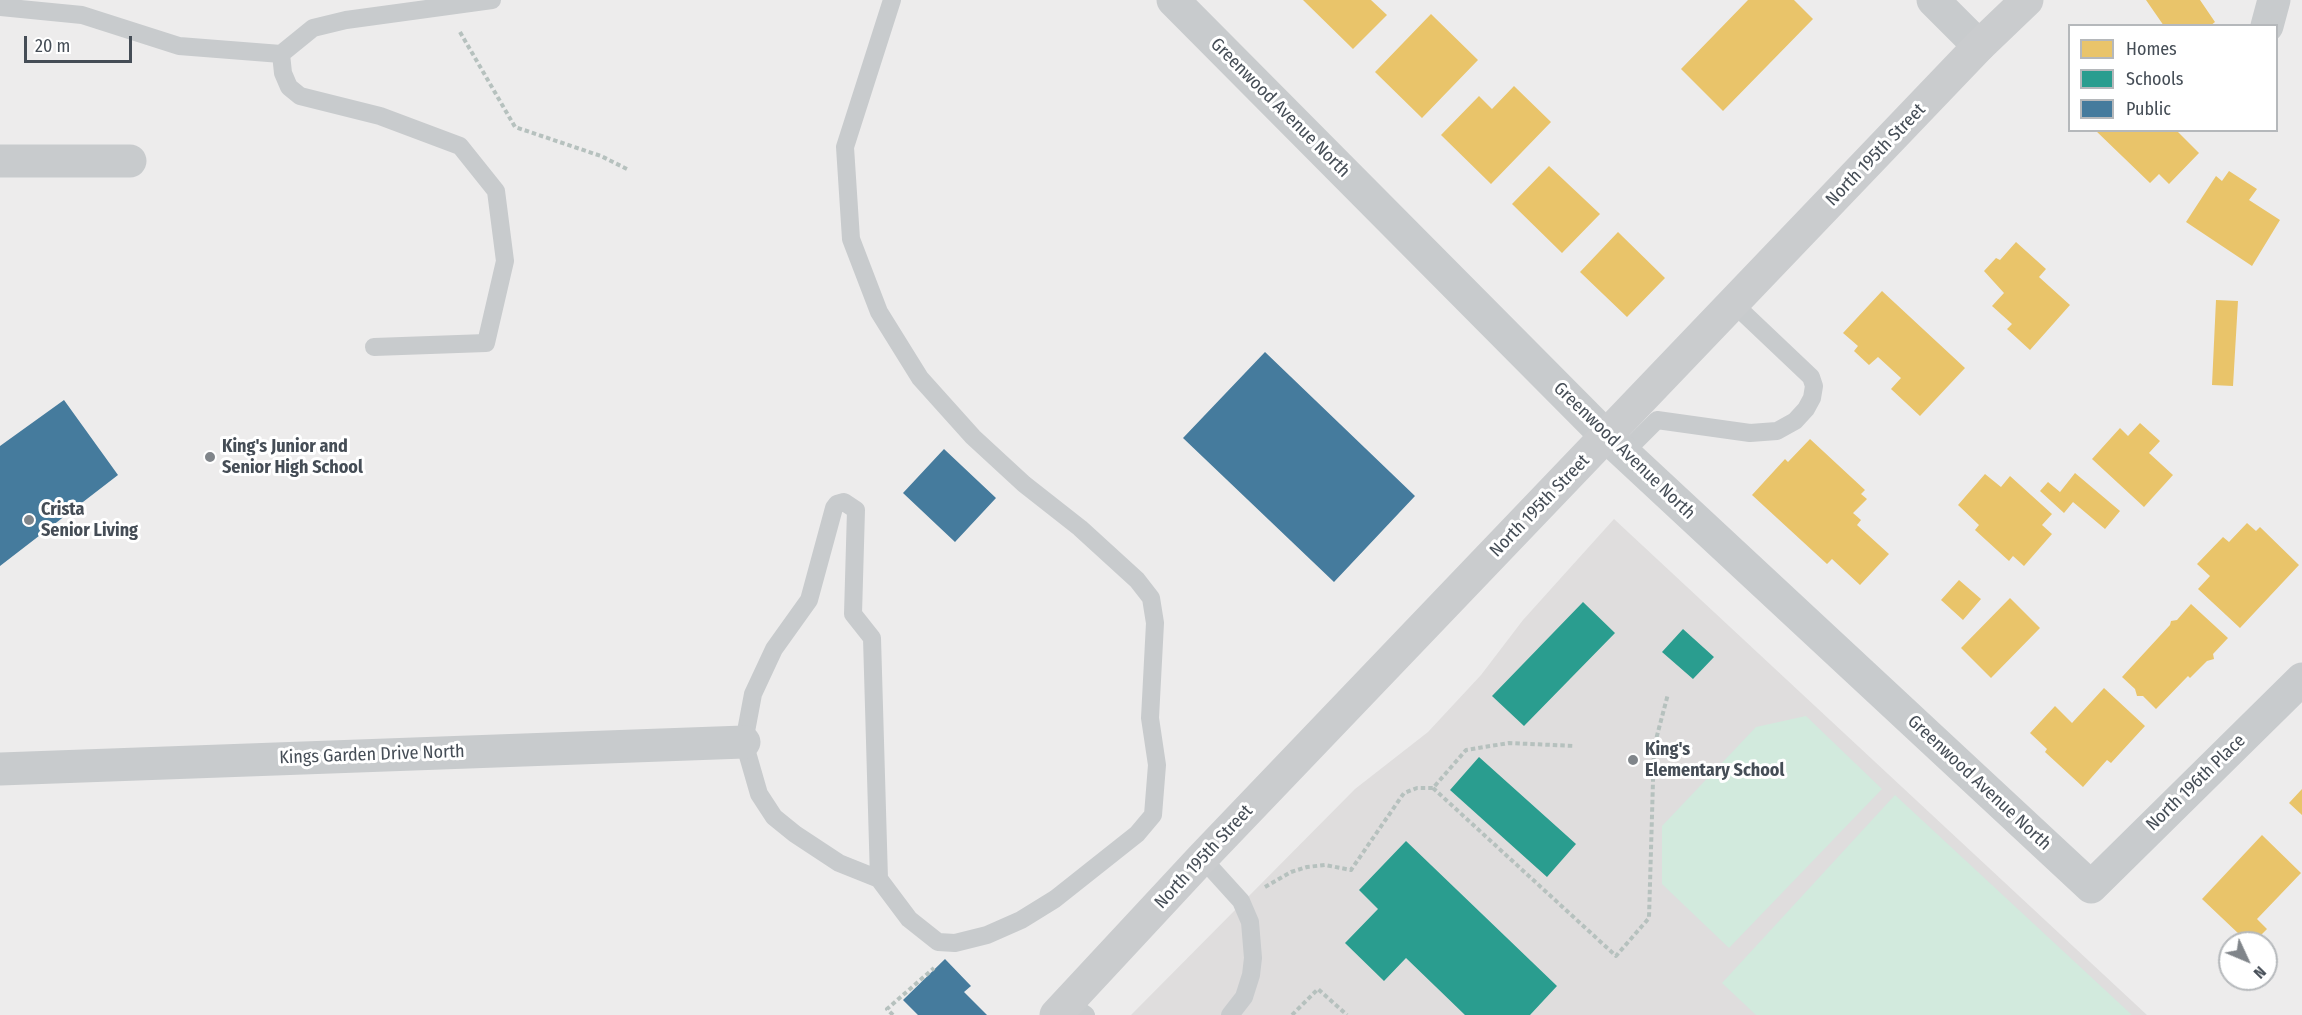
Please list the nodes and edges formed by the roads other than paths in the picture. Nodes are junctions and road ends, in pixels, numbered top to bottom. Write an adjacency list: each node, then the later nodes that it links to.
1 (492, 0): 10 (lane)
2 (892, 0): 20 (lane)
3 (1173, 0): 15 (street, Greenwood Avenue North)
4 (1933, 0): 9 (street)
5 (2027, 0): 9 (street, North 195th Street)
6 (2274, 0): 8 (street)
7 (0, 7): 10 (lane)
8 (2268, 24)
9 (1979, 46): 13 (street, North 195th Street)
10 (281, 54): 14 (lane)
11 (0, 161): 12 (street)
12 (130, 161)
13 (1734, 304): 15 (street, North 195th Street); 15 (lane)
14 (374, 347)
15 (1615, 445): 19 (street, North 195th Street); 21 (street, Greenwood Avenue North)
16 (2302, 679): 21 (street, North 196th Place)
17 (744, 742): 18 (street, Kings Garden Drive North); 20 (lane); 20 (lane)
18 (0, 769)
19 (1202, 858): 22 (street, North 195th Street); 23 (lane)
20 (879, 879)
21 (2091, 887)
22 (1070, 1011)
23 (1230, 1015)

